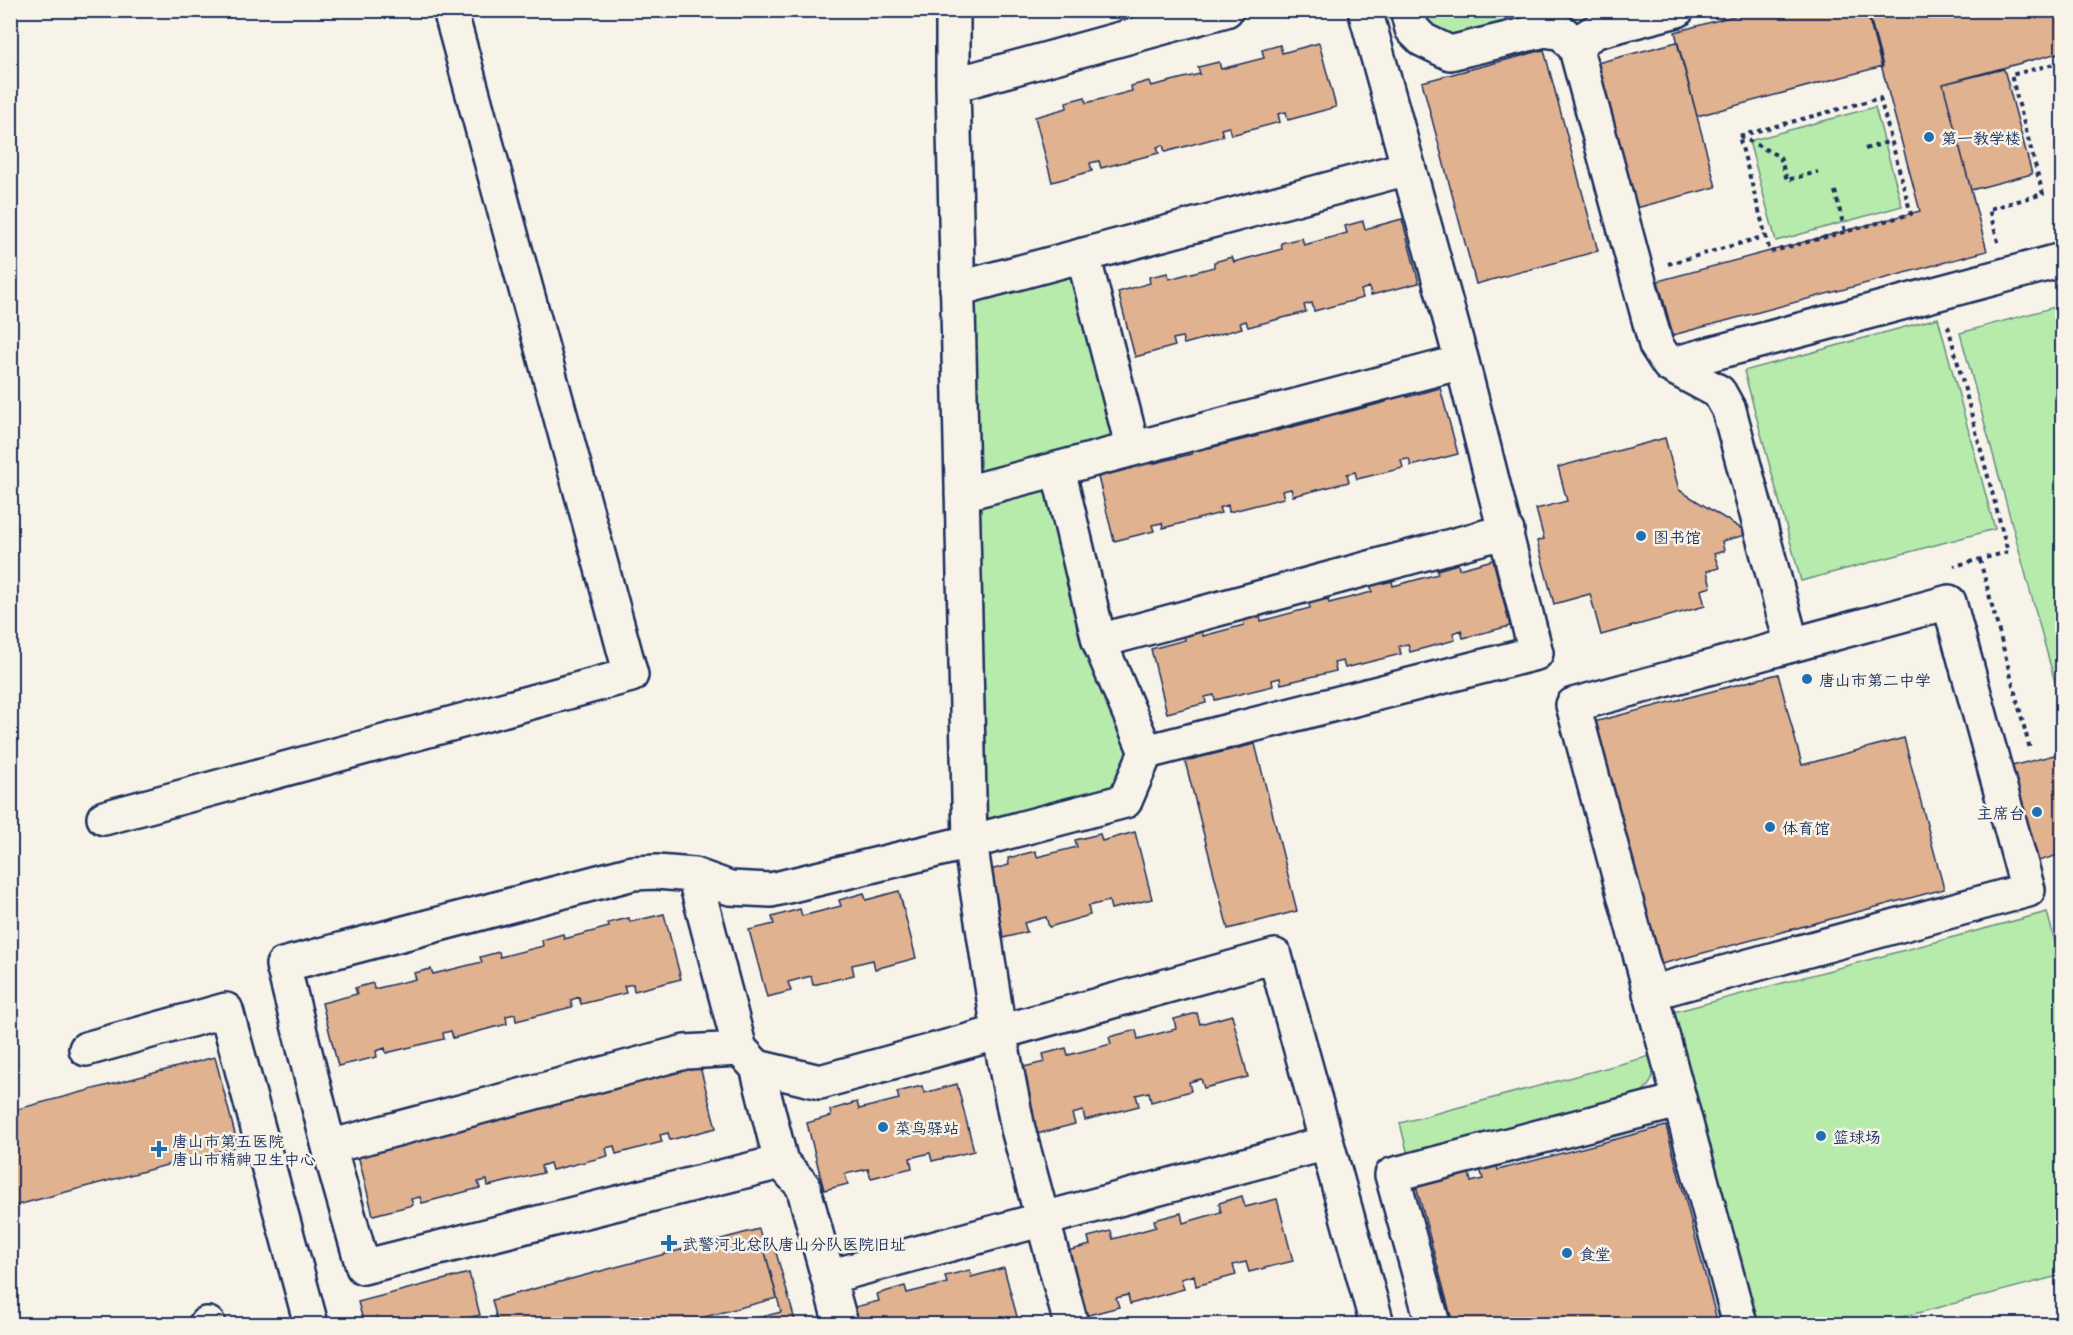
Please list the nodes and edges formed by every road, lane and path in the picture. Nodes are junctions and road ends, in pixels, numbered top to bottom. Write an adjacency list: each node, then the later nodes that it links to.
1 (450, 10): 37 (street)
2 (953, 10): 10 (street)
3 (1226, 10): 10 (street)
4 (1365, 10): 14 (street)
5 (1407, 10): 8 (street)
6 (1722, 10): 7 (path)
7 (1689, 13): 8 (street)
8 (1576, 49): 22 (street)
9 (2062, 62): 19 (path)
10 (953, 85): 23 (street)
11 (1739, 136): 12 (path); 15 (path); 18 (path)
12 (1891, 141): 13 (path); 17 (path)
13 (1865, 149)
14 (1408, 168): 20 (street); 25 (street)
15 (1818, 172)
16 (1834, 191): 17 (path)
17 (1845, 232): 18 (path)
18 (1766, 236): 22 (path)
19 (2000, 246)
20 (1083, 255): 23 (street); 27 (street)
21 (2062, 260): 24 (street)
22 (1636, 273): 26 (street)
23 (957, 289): 29 (street)
24 (1940, 293): 26 (street); 31 (path)
25 (1462, 363): 27 (street); 30 (street)
26 (1669, 365): 34 (street)
27 (1133, 449): 28 (street)
28 (1058, 469): 29 (street); 33 (street)
29 (962, 494): 38 (street)
30 (1507, 531): 33 (street); 36 (street)
31 (1980, 560): 32 (path); 35 (path)
32 (1946, 568)
33 (1099, 640): 36 (street)
34 (1792, 645): 40 (street); 40 (street)
35 (2030, 749)
36 (1146, 752): 38 (street)
37 (104, 818)
38 (970, 842): 39 (street); 41 (street)
39 (694, 875): 43 (street); 46 (street)
40 (1650, 993): 44 (street)
41 (999, 1032): 43 (street); 45 (street); 48 (street)
42 (86, 1049): 50 (street)
43 (748, 1058): 46 (street); 47 (street)
44 (1678, 1101): 54 (street); 55 (street)
45 (1327, 1143): 48 (street); 53 (street)
46 (329, 1147): 47 (street)
47 (781, 1162): 49 (street)
48 (1043, 1220): 49 (street); 52 (street)
49 (828, 1277): 51 (street)
50 (311, 1324)
51 (841, 1324)
52 (1071, 1324)
53 (1377, 1324)
54 (1433, 1324)
55 (1740, 1324)

